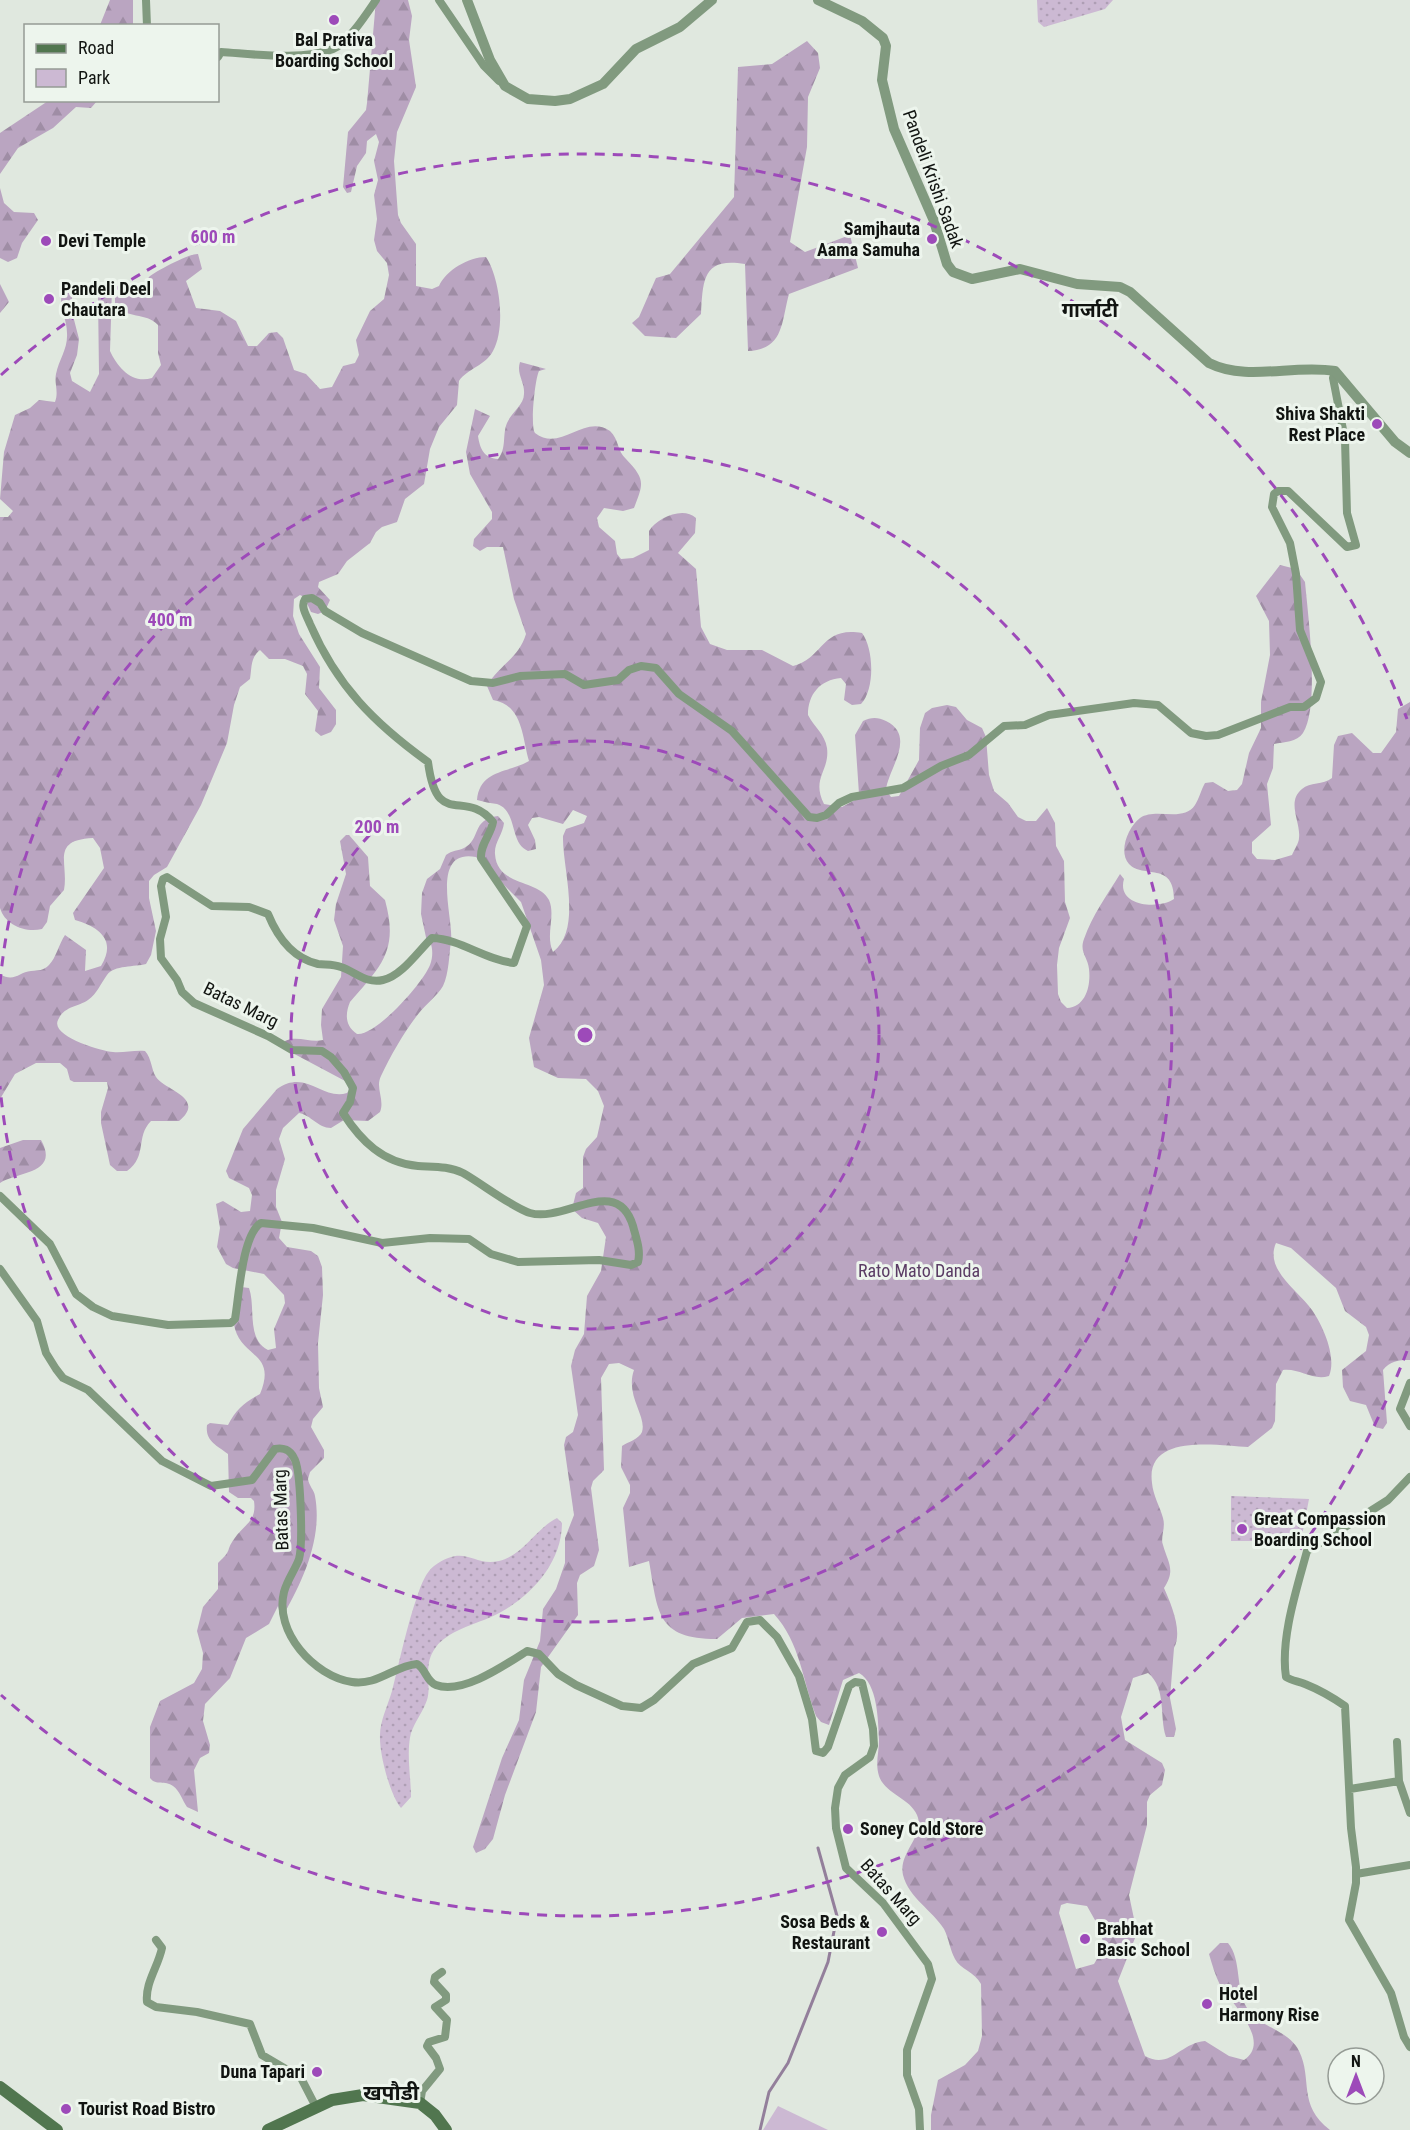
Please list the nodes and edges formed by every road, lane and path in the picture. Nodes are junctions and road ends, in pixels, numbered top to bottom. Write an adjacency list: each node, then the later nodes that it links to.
1 (146, 0): 7 (street)
2 (376, 0): 8 (street)
3 (439, 0): 9 (street)
4 (467, 0): 9 (street)
5 (712, 0): 9 (street)
6 (818, 0): 10 (street, Pandeli Krishi Sadak)
7 (147, 24)
8 (219, 55)
9 (505, 86)
10 (1335, 371): 11 (street); 12 (street, Batas Marg)
11 (1410, 453)
12 (0, 1196)
13 (0, 1269): 32 (street, Batas Marg)
14 (1410, 1383): 15 (street)
15 (1410, 1425)
16 (1410, 1477): 19 (street)
17 (1397, 1742): 18 (street)
18 (1399, 1781): 19 (street); 20 (street)
19 (1350, 1789): 22 (street)
20 (1410, 1813)
21 (1410, 1865): 22 (street)
22 (1356, 1874): 25 (street)
23 (156, 1940): 28 (street)
24 (442, 1972): 27 (street)
25 (1410, 2047)
26 (0, 2087): 29 (main road)
27 (420, 2103): 28 (main road); 31 (main road)
28 (316, 2106): 30 (main road)
29 (57, 2130)
30 (268, 2130)
31 (446, 2130)
32 (920, 2130)

